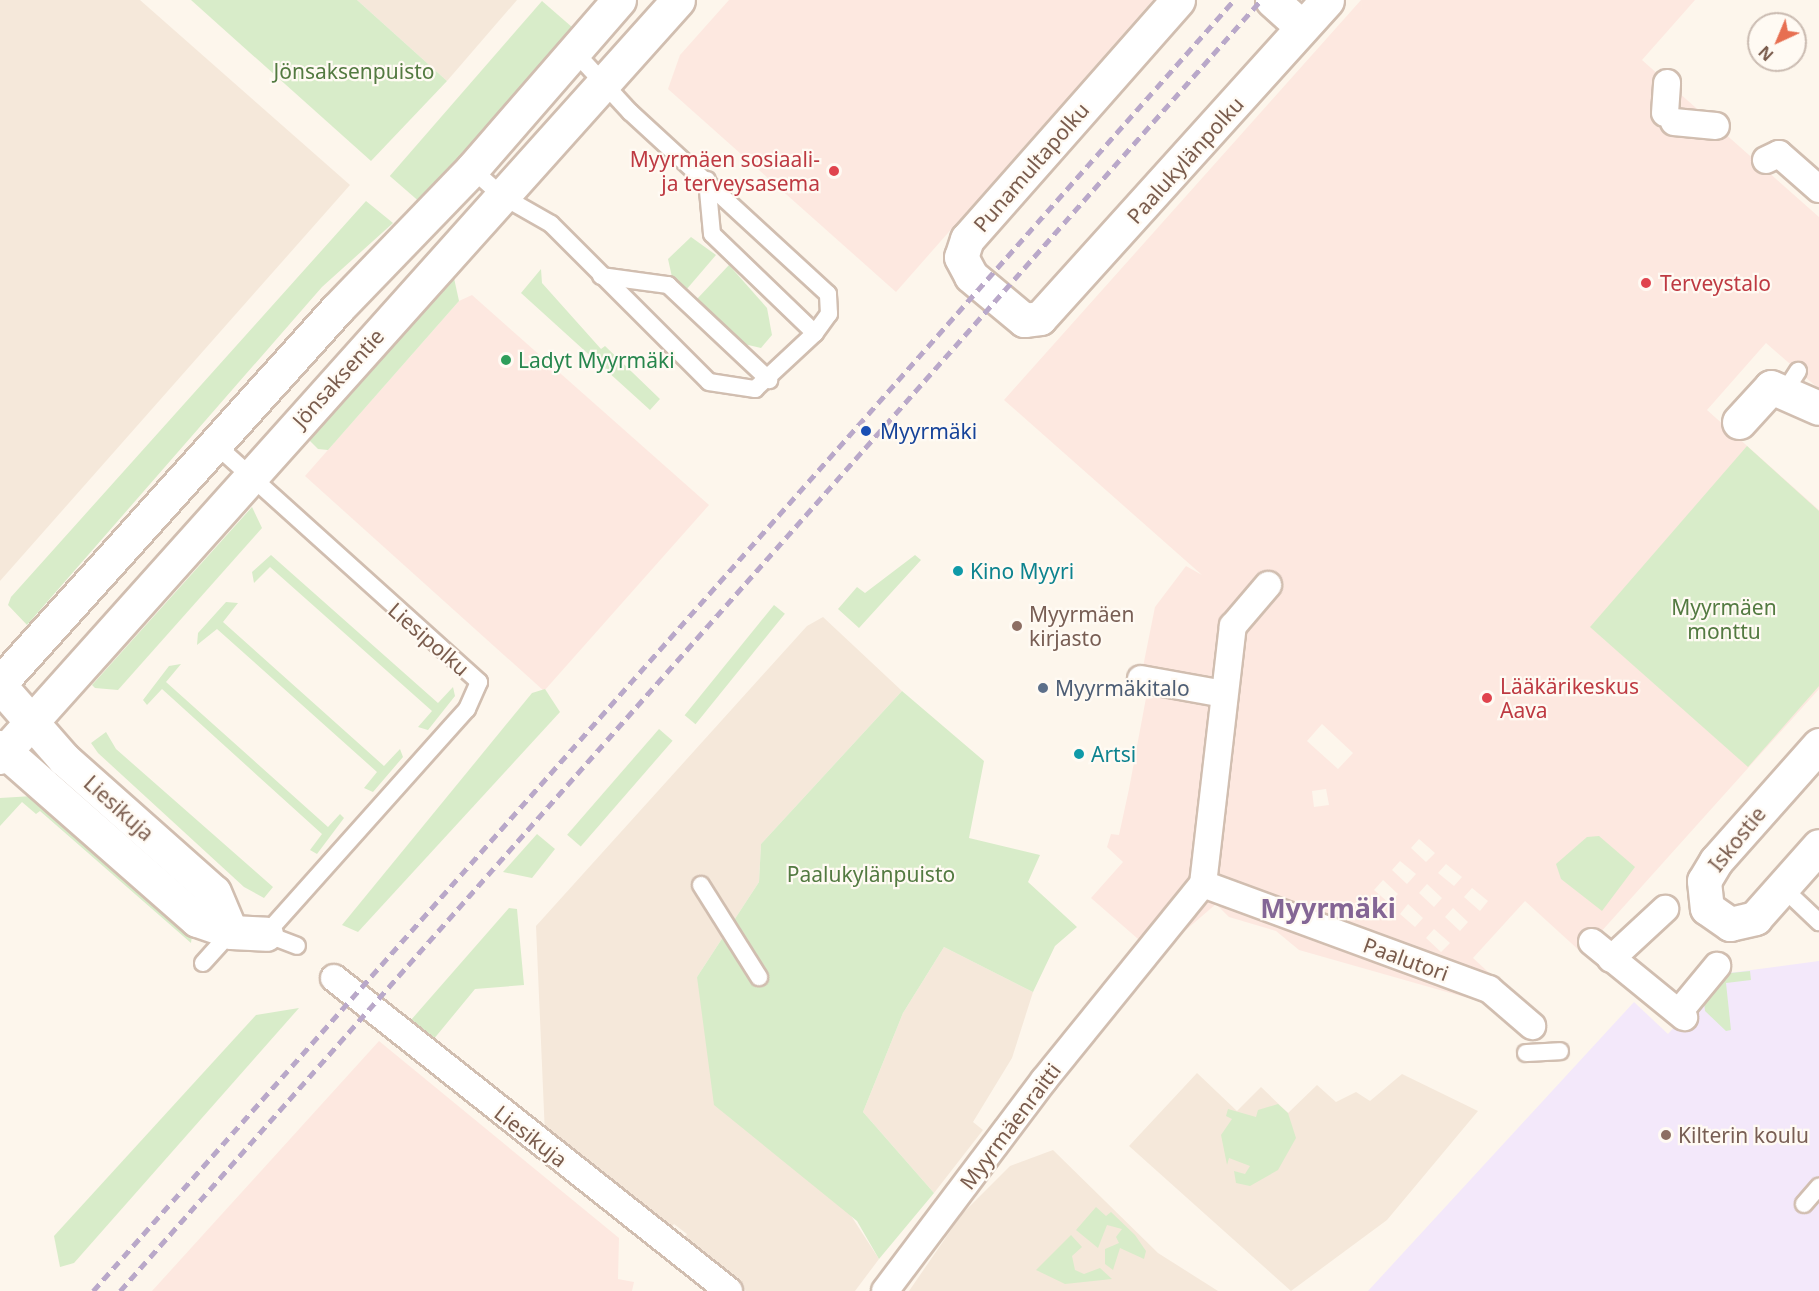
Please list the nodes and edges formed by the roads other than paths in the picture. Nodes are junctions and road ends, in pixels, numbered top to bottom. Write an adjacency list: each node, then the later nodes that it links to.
1 (619, 0): 7 (street)
2 (678, 0): 8 (street, Jönsaksentie)
3 (1178, 0): 19 (street, Punamultapolku)
4 (1272, 0): 6 (street)
5 (1327, 0): 6 (street, Paalukylänpolku)
6 (1302, 27): 19 (street, Paalukylänpolku)
7 (574, 51): 8 (lane); 14 (street)
8 (607, 82): 15 (lane); 17 (street, Jönsaksentie)
9 (1667, 83): 11 (street)
10 (1694, 106): 12 (street)
11 (1665, 113)
12 (1716, 126)
13 (1766, 160): 16 (street)
14 (472, 169): 17 (lane); 24 (street)
15 (707, 180): 20 (lane); 20 (lane)
16 (1819, 189)
17 (502, 196): 18 (lane); 25 (street, Jönsaksentie)
18 (601, 276): 21 (lane); 21 (lane)
19 (1040, 318)
20 (814, 333): 21 (lane)
21 (769, 380)
22 (1819, 408): 23 (street)
23 (1739, 422)
24 (216, 445): 25 (lane, Liesipolku); 28 (street)
25 (252, 474): 30 (street, Jönsaksentie); 40 (lane, Liesipolku)
26 (1268, 585): 29 (street)
27 (1141, 679): 29 (street)
28 (0, 684): 30 (street, Liesikuja)
29 (1224, 694): 34 (street)
30 (32, 722): 32 (street, Jönsaksentie); 39 (street, Liesikuja)
31 (1819, 745): 36 (street, Iskostie)
32 (2, 752): 39 (street, Liesikuja)
33 (1819, 846): 36 (street, Iskostie)
34 (1203, 884): 48 (street, Paalutori); 54 (street, Myyrmäenraitti)
35 (701, 885): 46 (lane)
36 (1784, 888): 38 (lane)
37 (1665, 909): 43 (street)
38 (1819, 922)
39 (231, 932): 40 (street, Liesikuja); 44 (lane)
40 (266, 934): 42 (lane, Liesikuja)
41 (1592, 942): 43 (street)
42 (297, 946)
43 (1611, 959): 45 (street)
44 (202, 963)
45 (1717, 966)
46 (759, 977)
47 (334, 978): 53 (street, Liesikuja)
48 (1532, 1026)
49 (1560, 1051): 50 (lane)
50 (1526, 1053)
51 (1819, 1187): 52 (lane)
52 (1804, 1204)
53 (729, 1291)
54 (885, 1291)

